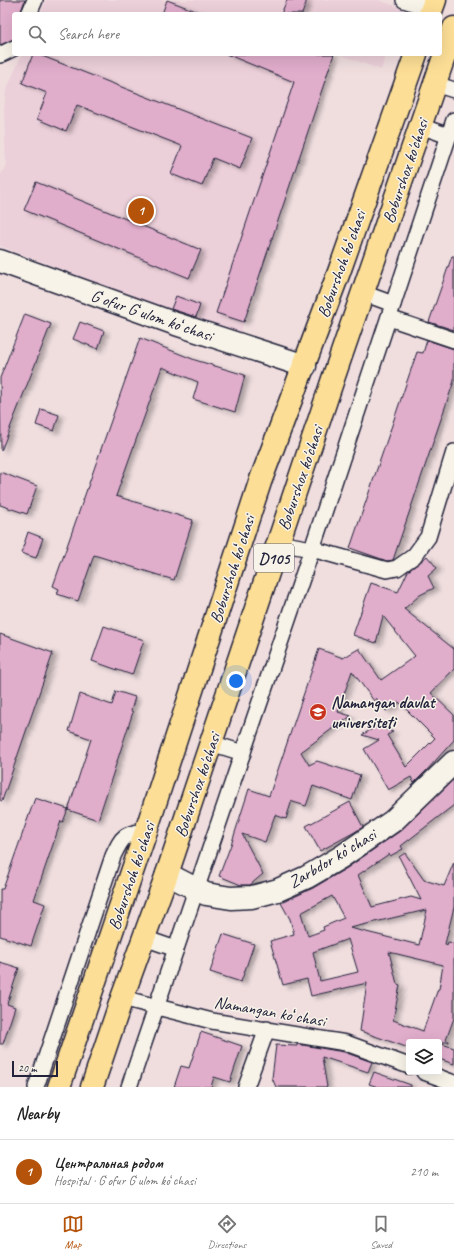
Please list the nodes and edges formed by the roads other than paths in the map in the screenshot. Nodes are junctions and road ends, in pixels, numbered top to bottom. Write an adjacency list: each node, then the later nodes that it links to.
1 (35, 0): 4 (street)
2 (404, 0): 3 (street)
3 (432, 8)
4 (29, 12)
5 (454, 28): 9 (main road, Boburshox ko'chasi / D105)
6 (12, 49): 7 (street)
7 (0, 55)
8 (415, 56): 17 (main road, Boburshoh koʻchasi / D105)
9 (444, 87): 11 (main road, Boburshox ko'chasi / D105)
10 (454, 120): 12 (street)
11 (420, 126): 12 (street); 14 (main road, Boburshox ko'chasi / D105)
12 (449, 136): 15 (street)
13 (0, 261): 17 (street, Gʻofur Gʻulom koʻchasi)
14 (363, 293): 15 (street); 18 (main road, Boburshox ko'chasi / D105)
15 (391, 311): 16 (street); 21 (street)
16 (454, 340)
17 (305, 366): 18 (main road); 25 (main road, Boburshoh koʻchasi / D105)
18 (334, 376): 20 (main road, Boburshox ko'chasi / D105)
19 (454, 452): 21 (street)
20 (278, 543): 21 (street); 22 (main road, Boburshox ko'chasi / D105)
21 (312, 549): 23 (street)
22 (211, 743): 23 (street); 26 (main road, Boburshox ko'chasi / D105)
23 (243, 753): 27 (street)
24 (454, 762): 27 (street, Zarbdor koʻchasi)
25 (146, 831): 36 (street); 37 (main road, Boburshoh koʻchasi / D105)
26 (167, 874): 27 (street, Zarbdor koʻchasi); 28 (main road, Boburshox ko'chasi / D105)
27 (196, 889): 29 (street)
28 (144, 938): 29 (street); 30 (main road, Boburshox ko'chasi / D105)
29 (176, 949): 31 (street)
30 (122, 998): 31 (street, Namangan koʻchasi); 38 (main road, Boburshox ko'chasi / D105)
31 (157, 1007): 32 (street, Namangan koʻchasi); 39 (street)
32 (267, 1030): 33 (street, Namangan koʻchasi); 40 (street)
33 (406, 1065)
34 (432, 1075): 35 (street)
35 (454, 1083)
36 (36, 1087)
37 (59, 1087)
38 (92, 1087)
39 (129, 1087)
40 (246, 1087)

